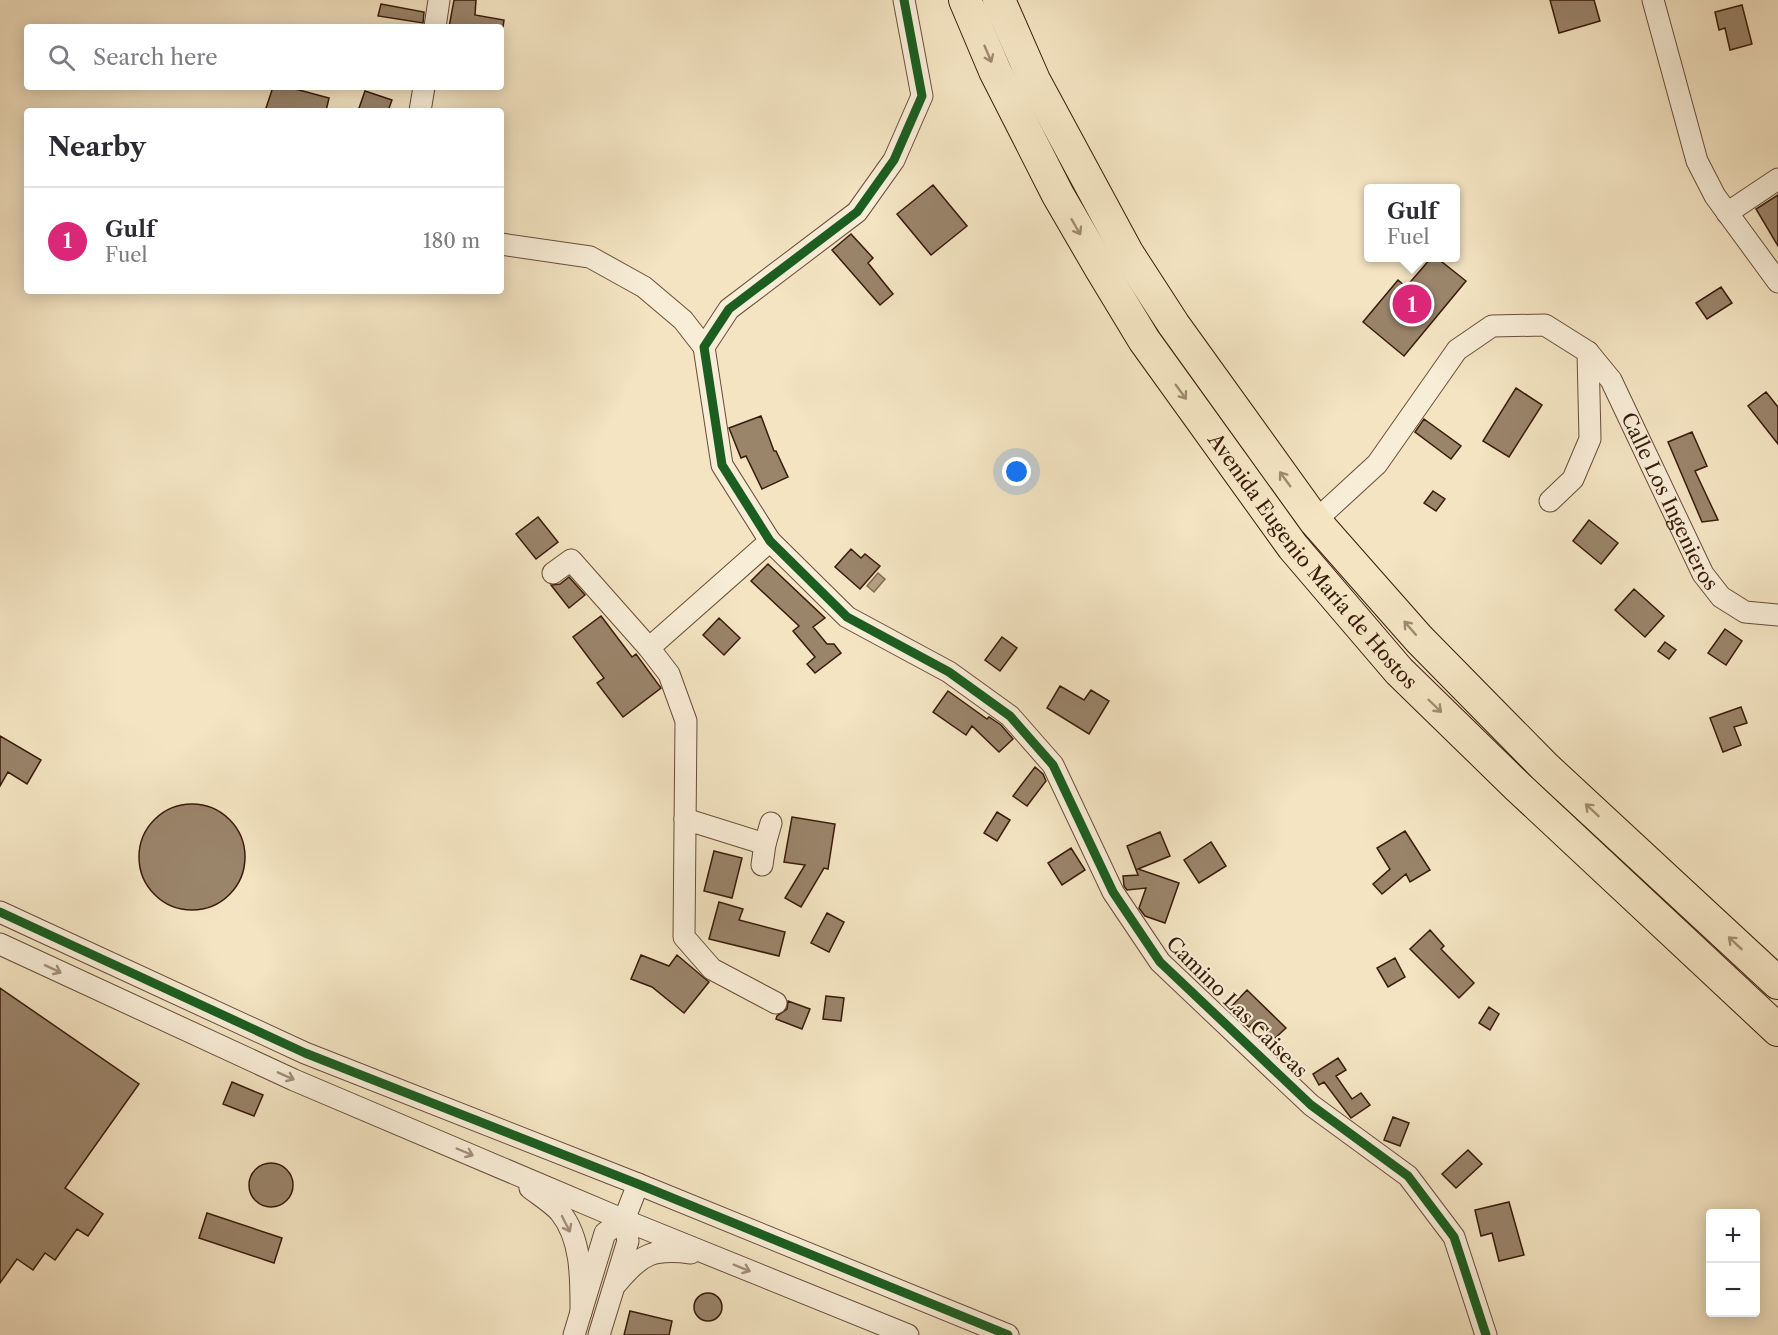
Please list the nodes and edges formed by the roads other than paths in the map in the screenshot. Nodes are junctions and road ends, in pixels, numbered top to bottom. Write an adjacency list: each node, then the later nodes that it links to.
1 (439, 0): 6 (street)
2 (904, 0): 13 (street)
3 (999, 0): 16 (highway, Avenida Eugenio María de Hostos, one-way to 3)
4 (1653, 0): 10 (street)
5 (964, 4): 30 (highway, Avenida Eugenio María de Hostos, one-way to 30)
6 (435, 24)
7 (424, 90): 8 (street)
8 (420, 108)
9 (1778, 179): 10 (street)
10 (1727, 213): 12 (street)
11 (504, 244): 13 (street)
12 (1778, 282)
13 (705, 347): 17 (street, Camino Las Caiseas)
14 (1588, 352): 15 (street); 16 (street, Calle Los Ingenieros); 19 (street, Calle Los Ingenieros)
15 (1550, 501)
16 (1316, 521): 27 (highway, Avenida Eugenio María de Hostos, one-way to 16)
17 (770, 541): 20 (street); 42 (street, Camino Las Caiseas)
18 (553, 573): 20 (street)
19 (1778, 615)
20 (649, 648): 21 (street)
21 (685, 819): 23 (street); 28 (street)
22 (771, 823): 23 (street)
23 (765, 843): 24 (street)
24 (762, 865)
25 (0, 912): 29 (street)
26 (0, 944): 31 (street, one-way to 31)
27 (1778, 983)
28 (776, 1003)
29 (245, 1025): 31 (street); 33 (street)
30 (1778, 1030)
31 (233, 1052): 32 (street, one-way to 32)
32 (508, 1171): 34 (street); 37 (street, one-way to 37)
33 (638, 1184): 34 (street); 41 (street)
34 (624, 1220): 35 (street); 36 (street); 37 (street)
35 (713, 1256): 36 (street); 40 (street, one-way to 40)
36 (613, 1288): 39 (street)
37 (581, 1312): 38 (street)
38 (574, 1335)
39 (599, 1335)
40 (908, 1335)
41 (1008, 1335)
42 (1486, 1335)

